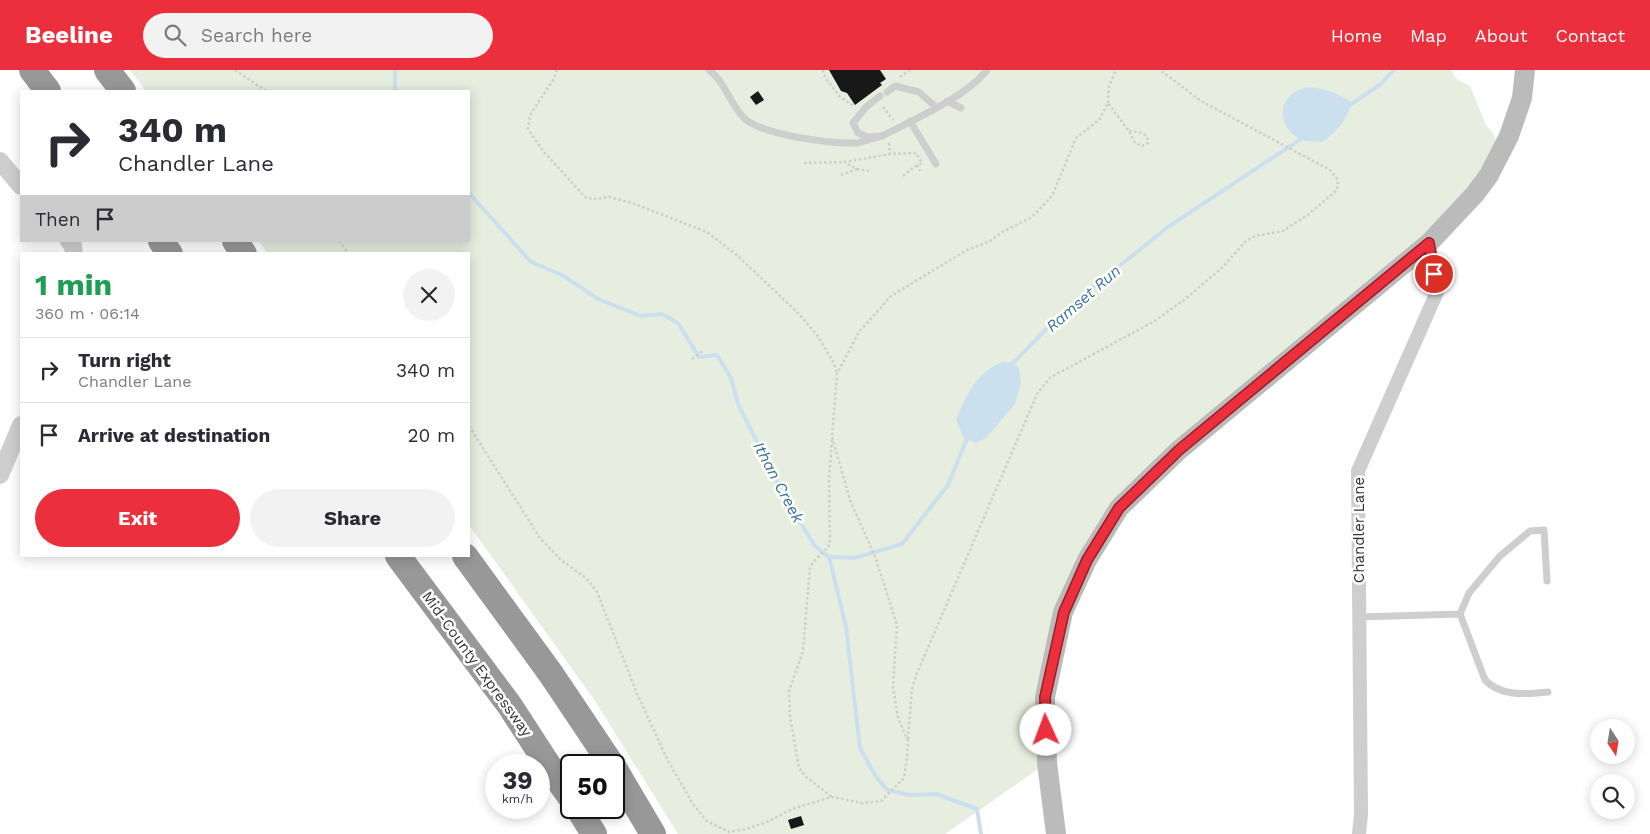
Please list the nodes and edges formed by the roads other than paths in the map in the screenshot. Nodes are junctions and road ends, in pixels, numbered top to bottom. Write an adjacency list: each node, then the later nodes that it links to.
1 (32, 70): 6 (highway)
2 (107, 70): 7 (highway)
3 (709, 70): 14 (lane)
4 (987, 70): 10 (lane)
5 (1525, 70): 18 (main road)
6 (47, 90)
7 (122, 90)
8 (886, 92): 11 (lane)
9 (878, 97): 14 (lane)
10 (947, 101): 11 (lane); 12 (lane)
11 (936, 107): 13 (lane)
12 (961, 108)
13 (910, 121): 14 (lane); 16 (lane)
14 (882, 136)
15 (0, 161): 17 (street)
16 (936, 164)
17 (20, 185)
18 (1429, 243): 25 (street, Chandler Lane); 33 (main road)
19 (20, 427): 20 (street)
20 (0, 475)
21 (399, 557): 28 (highway, Mid-County Expressway)
22 (466, 557): 27 (highway)
23 (1547, 581): 24 (lane)
24 (1460, 614): 25 (lane); 26 (lane)
25 (1359, 617): 34 (street, Chandler Lane)
26 (1548, 692)
27 (605, 754)
28 (560, 783)
29 (625, 786): 32 (highway)
30 (585, 819): 31 (highway)
31 (594, 834)
32 (653, 834)
33 (1056, 834)
34 (1359, 834)

